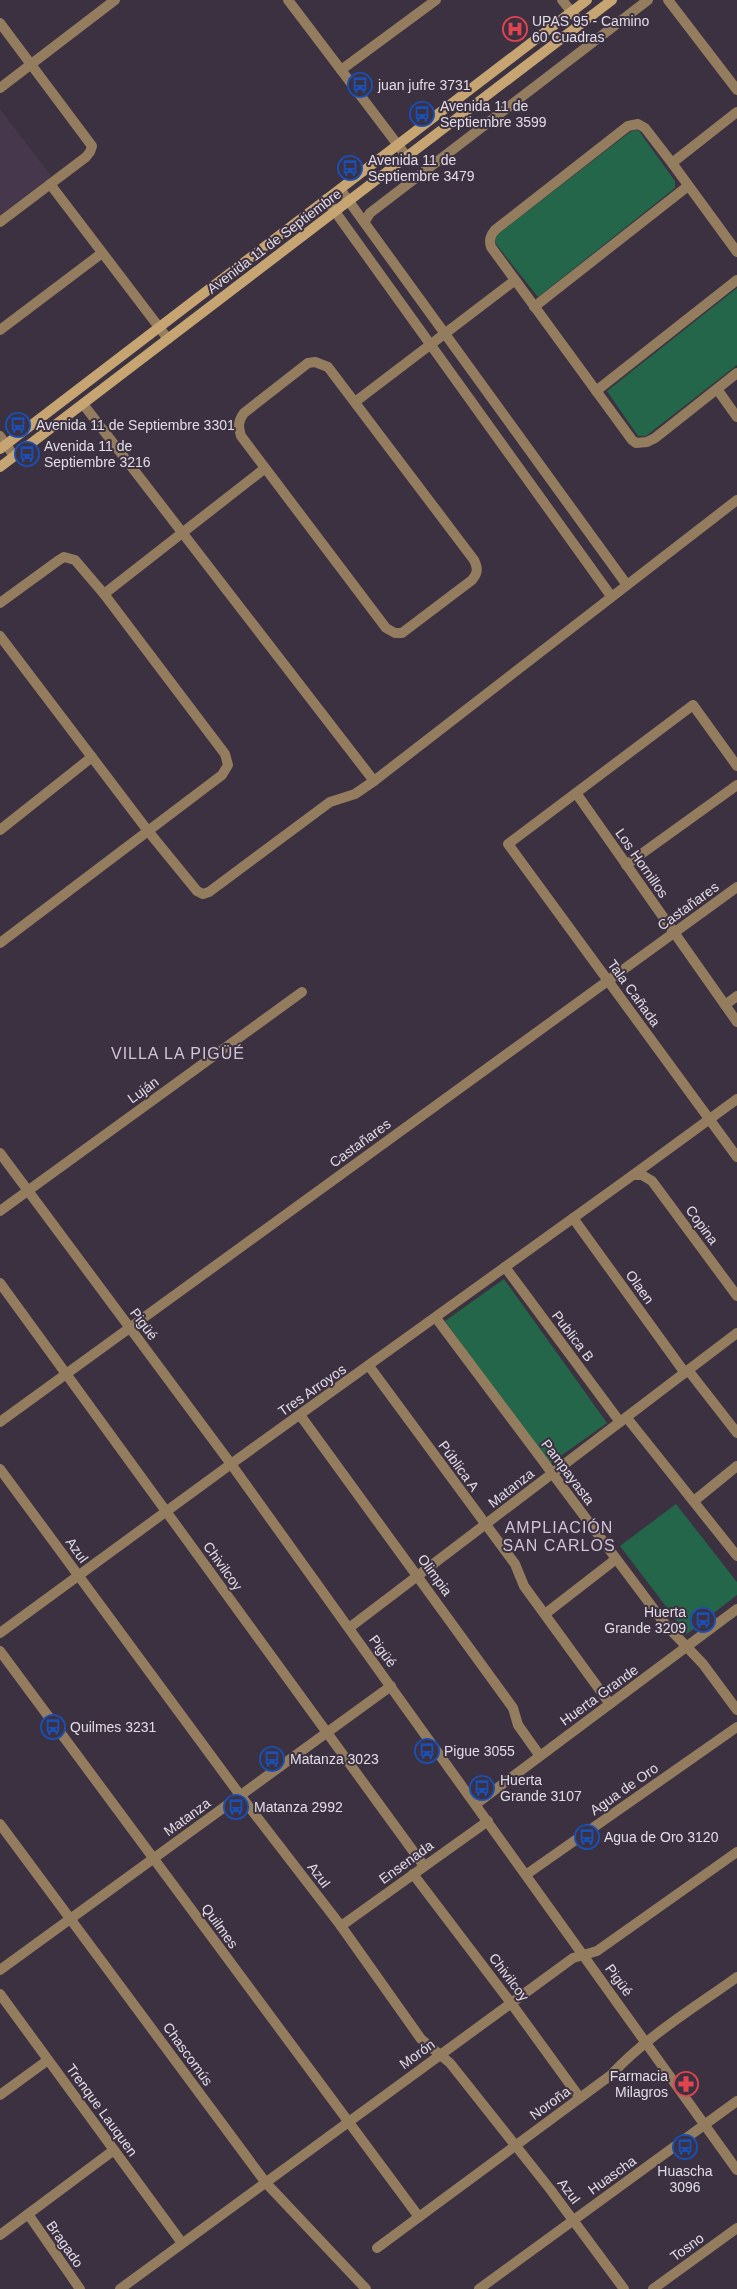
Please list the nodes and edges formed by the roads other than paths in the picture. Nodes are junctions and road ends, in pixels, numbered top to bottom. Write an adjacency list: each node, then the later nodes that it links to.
1 (115, 0): 12 (street)
2 (436, 0): 13 (street)
3 (562, 0): 9 (street)
4 (587, 0): 9 (main road, Avenida 11 de Septiembre)
5 (612, 0): 11 (main road, Avenida 11 de Septiembre)
6 (648, 0): 26 (street)
7 (668, 0): 15 (street)
8 (290, 1): 13 (street)
9 (571, 12): 11 (street); 17 (main road, Avenida 11 de Septiembre)
10 (0, 23): 12 (street)
11 (581, 24): 18 (main road, Avenida 11 de Septiembre)
12 (32, 64): 14 (street); 20 (street)
13 (341, 70): 17 (street)
14 (0, 88)
15 (737, 90)
16 (737, 112): 19 (street)
17 (397, 145): 18 (street); 22 (main road, Avenida 11 de Septiembre)
18 (407, 157): 24 (main road, Avenida 11 de Septiembre)
19 (672, 163): 21 (street); 31 (street)
20 (50, 184): 27 (street); 29 (street)
21 (688, 186): 28 (street); 32 (street)
22 (340, 189): 23 (main road, Avenida 11 de Septiembre); 24 (street)
23 (326, 199): 25 (street); 33 (main road, Avenida 11 de Septiembre)
24 (349, 201): 25 (main road, Avenida 11 de Septiembre); 26 (street)
25 (336, 211): 36 (main road, Avenida 11 de Septiembre); 37 (street)
26 (364, 221): 35 (street)
27 (0, 222)
28 (737, 252)
29 (102, 253): 33 (street); 34 (street)
30 (737, 280): 40 (street)
31 (514, 281): 32 (street); 35 (street)
32 (534, 307): 40 (street)
33 (160, 329): 36 (street); 44 (main road, Avenida 11 de Septiembre)
34 (0, 330)
35 (444, 334): 37 (street); 50 (street)
36 (168, 339): 42 (main road, Avenida 11 de Septiembre)
37 (432, 344): 41 (street); 52 (street)
38 (737, 373): 39 (street)
39 (717, 389): 40 (street); 43 (street)
40 (596, 391)
41 (355, 402): 47 (street); 47 (street)
42 (83, 404): 45 (main road, Avenida 11 de Septiembre); 49 (street)
43 (737, 417)
44 (2, 443): 45 (street)
45 (14, 456): 46 (main road, Avenida 11 de Septiembre)
46 (0, 467)
47 (264, 469): 49 (street)
48 (737, 500): 50 (street)
49 (183, 533): 51 (street); 57 (street)
50 (627, 584): 52 (street)
51 (104, 594): 53 (street); 61 (street)
52 (611, 596): 57 (street)
53 (0, 604)
54 (0, 636): 55 (street)
55 (92, 757): 60 (street); 61 (street)
56 (737, 766): 59 (street)
57 (374, 781): 61 (street)
58 (737, 785): 62 (street)
59 (576, 794): 62 (street, Los Hornillos); 66 (street, Tala Cañada)
60 (0, 830)
61 (148, 831): 65 (street)
62 (626, 865): 64 (street, Los Hornillos)
63 (737, 887): 64 (street, Castañares)
64 (674, 933): 66 (street, Castañares); 69 (street, Los Hornillos)
65 (0, 943)
66 (608, 981): 72 (street, Tala Cañada); 83 (street, Castañares)
67 (302, 992): 76 (street, Luján)
68 (737, 996): 69 (street)
69 (725, 1005): 70 (street, Los Hornillos)
70 (737, 1022)
71 (737, 1099): 72 (street, Tres Arroyos)
72 (710, 1119): 74 (street, Tala Cañada); 75 (street, Tres Arroyos)
73 (0, 1153): 76 (street, Pigüé)
74 (737, 1157)
75 (637, 1175): 78 (street, Tres Arroyos); 81 (street, Copina)
76 (28, 1190): 77 (street, Luján); 83 (street, Pigüé)
77 (0, 1211)
78 (572, 1218): 79 (street, Tres Arroyos); 86 (street, Olaen)
79 (505, 1267): 82 (street, Tres Arroyos); 89 (street, Publica B)
80 (0, 1283): 87 (street, Chivilcoy)
81 (737, 1296)
82 (436, 1318): 85 (street, Tres Arroyos); 95 (street, Pampayasta)
83 (130, 1328): 87 (street, Castañares); 92 (street, Pigüé)
84 (737, 1333): 86 (street, Matanza)
85 (369, 1366): 88 (street, Tres Arroyos); 98 (street, Pública A)
86 (687, 1371): 89 (street, Matanza); 91 (street, Olaen)
87 (66, 1374): 90 (street, Castañares); 97 (street, Chivilcoy)
88 (300, 1415): 92 (street, Tres Arroyos); 102 (street, Olimpia)
89 (624, 1420): 95 (street, Matanza); 96 (street, Publica B)
90 (0, 1422)
91 (737, 1432)
92 (231, 1464): 97 (street, Tres Arroyos); 105 (street, Pigüé)
93 (737, 1466): 96 (street)
94 (0, 1469): 101 (street, Azul)
95 (552, 1474): 98 (street, Matanza); 100 (street, Pampayasta)
96 (694, 1501): 99 (street, Publica B)
97 (166, 1511): 101 (street, Tres Arroyos); 113 (street, Chivilcoy)
98 (485, 1525): 102 (street, Matanza); 104 (street, Pública A)
99 (737, 1556)
100 (616, 1559): 104 (street); 107 (street, Pampayasta)
101 (78, 1576): 106 (street, Tres Arroyos); 115 (street, Azul)
102 (418, 1576): 105 (street, Matanza); 114 (street, Olimpia)
103 (737, 1609): 107 (street, Huerta Grande)
104 (545, 1614): 110 (street, Pública A)
105 (349, 1628): 109 (street, Pigüé)
106 (0, 1633)
107 (687, 1647): 110 (street, Huerta Grande); 111 (street, Pampayasta)
108 (0, 1651): 120 (street, Quilmes)
109 (391, 1686): 113 (street, Matanza); 116 (street, Pigüé)
110 (610, 1704): 114 (street, Huerta Grande)
111 (737, 1710)
112 (737, 1727): 123 (street, Agua de Oro)
113 (327, 1732): 115 (street, Matanza); 121 (street, Chivilcoy)
114 (540, 1756): 116 (street, Huerta Grande)
115 (240, 1795): 120 (street, Matanza); 125 (street, Azul)
116 (476, 1804): 117 (street, Pigüé)
117 (488, 1821): 121 (street, Ensenada); 123 (street, Pigüé)
118 (0, 1824): 124 (street, Chascomús)
119 (737, 1852): 126 (street, Morón)
120 (153, 1859): 124 (street, Matanza); 137 (street, Quilmes)
121 (424, 1866): 122 (street, Ensenada)
122 (413, 1874): 125 (street, Ensenada); 130 (street, Chivilcoy)
123 (527, 1874): 126 (street, Pigüé)
124 (71, 1919): 127 (street, Matanza); 142 (street, Chascomús)
125 (341, 1926): 132 (street, Azul)
126 (583, 1954): 130 (street, Morón); 131 (street, Pigüé)
127 (0, 1970)
128 (737, 1977): 131 (street, Noroña)
129 (0, 1994): 133 (street, Trenque Lauquen)
130 (512, 2003): 132 (street, Morón); 135 (street, Chivilcoy)
131 (646, 2042): 135 (street, Noroña); 138 (street, Pigüé)
132 (441, 2054): 137 (street, Morón); 139 (street, Azul)
133 (48, 2060): 134 (street); 140 (street, Trenque Lauquen)
134 (0, 2094)
135 (580, 2098): 139 (street, Noroña)
136 (737, 2101): 138 (street, Huascha)
137 (348, 2122): 142 (street, Morón); 144 (street, Quilmes)
138 (705, 2125): 141 (street, Pigüé); 145 (street, Huascha)
139 (515, 2146): 144 (street, Noroña); 145 (street, Azul)
140 (114, 2150): 143 (street); 148 (street, Trenque Lauquen)
141 (737, 2170)
142 (266, 2183): 148 (street, Morón); 152 (street, Chascomús)
143 (28, 2214): 147 (street); 150 (street, Bragado)
144 (419, 2217): 149 (street, Noroña)
145 (574, 2220): 153 (street, Huascha); 154 (street, Azul)
146 (737, 2228): 155 (street, Tosno)
147 (0, 2235)
148 (182, 2243): 151 (street, Morón)
149 (377, 2248)
150 (80, 2289)
151 (120, 2289)
152 (366, 2289)
153 (479, 2289)
154 (624, 2289)
155 (653, 2289)

